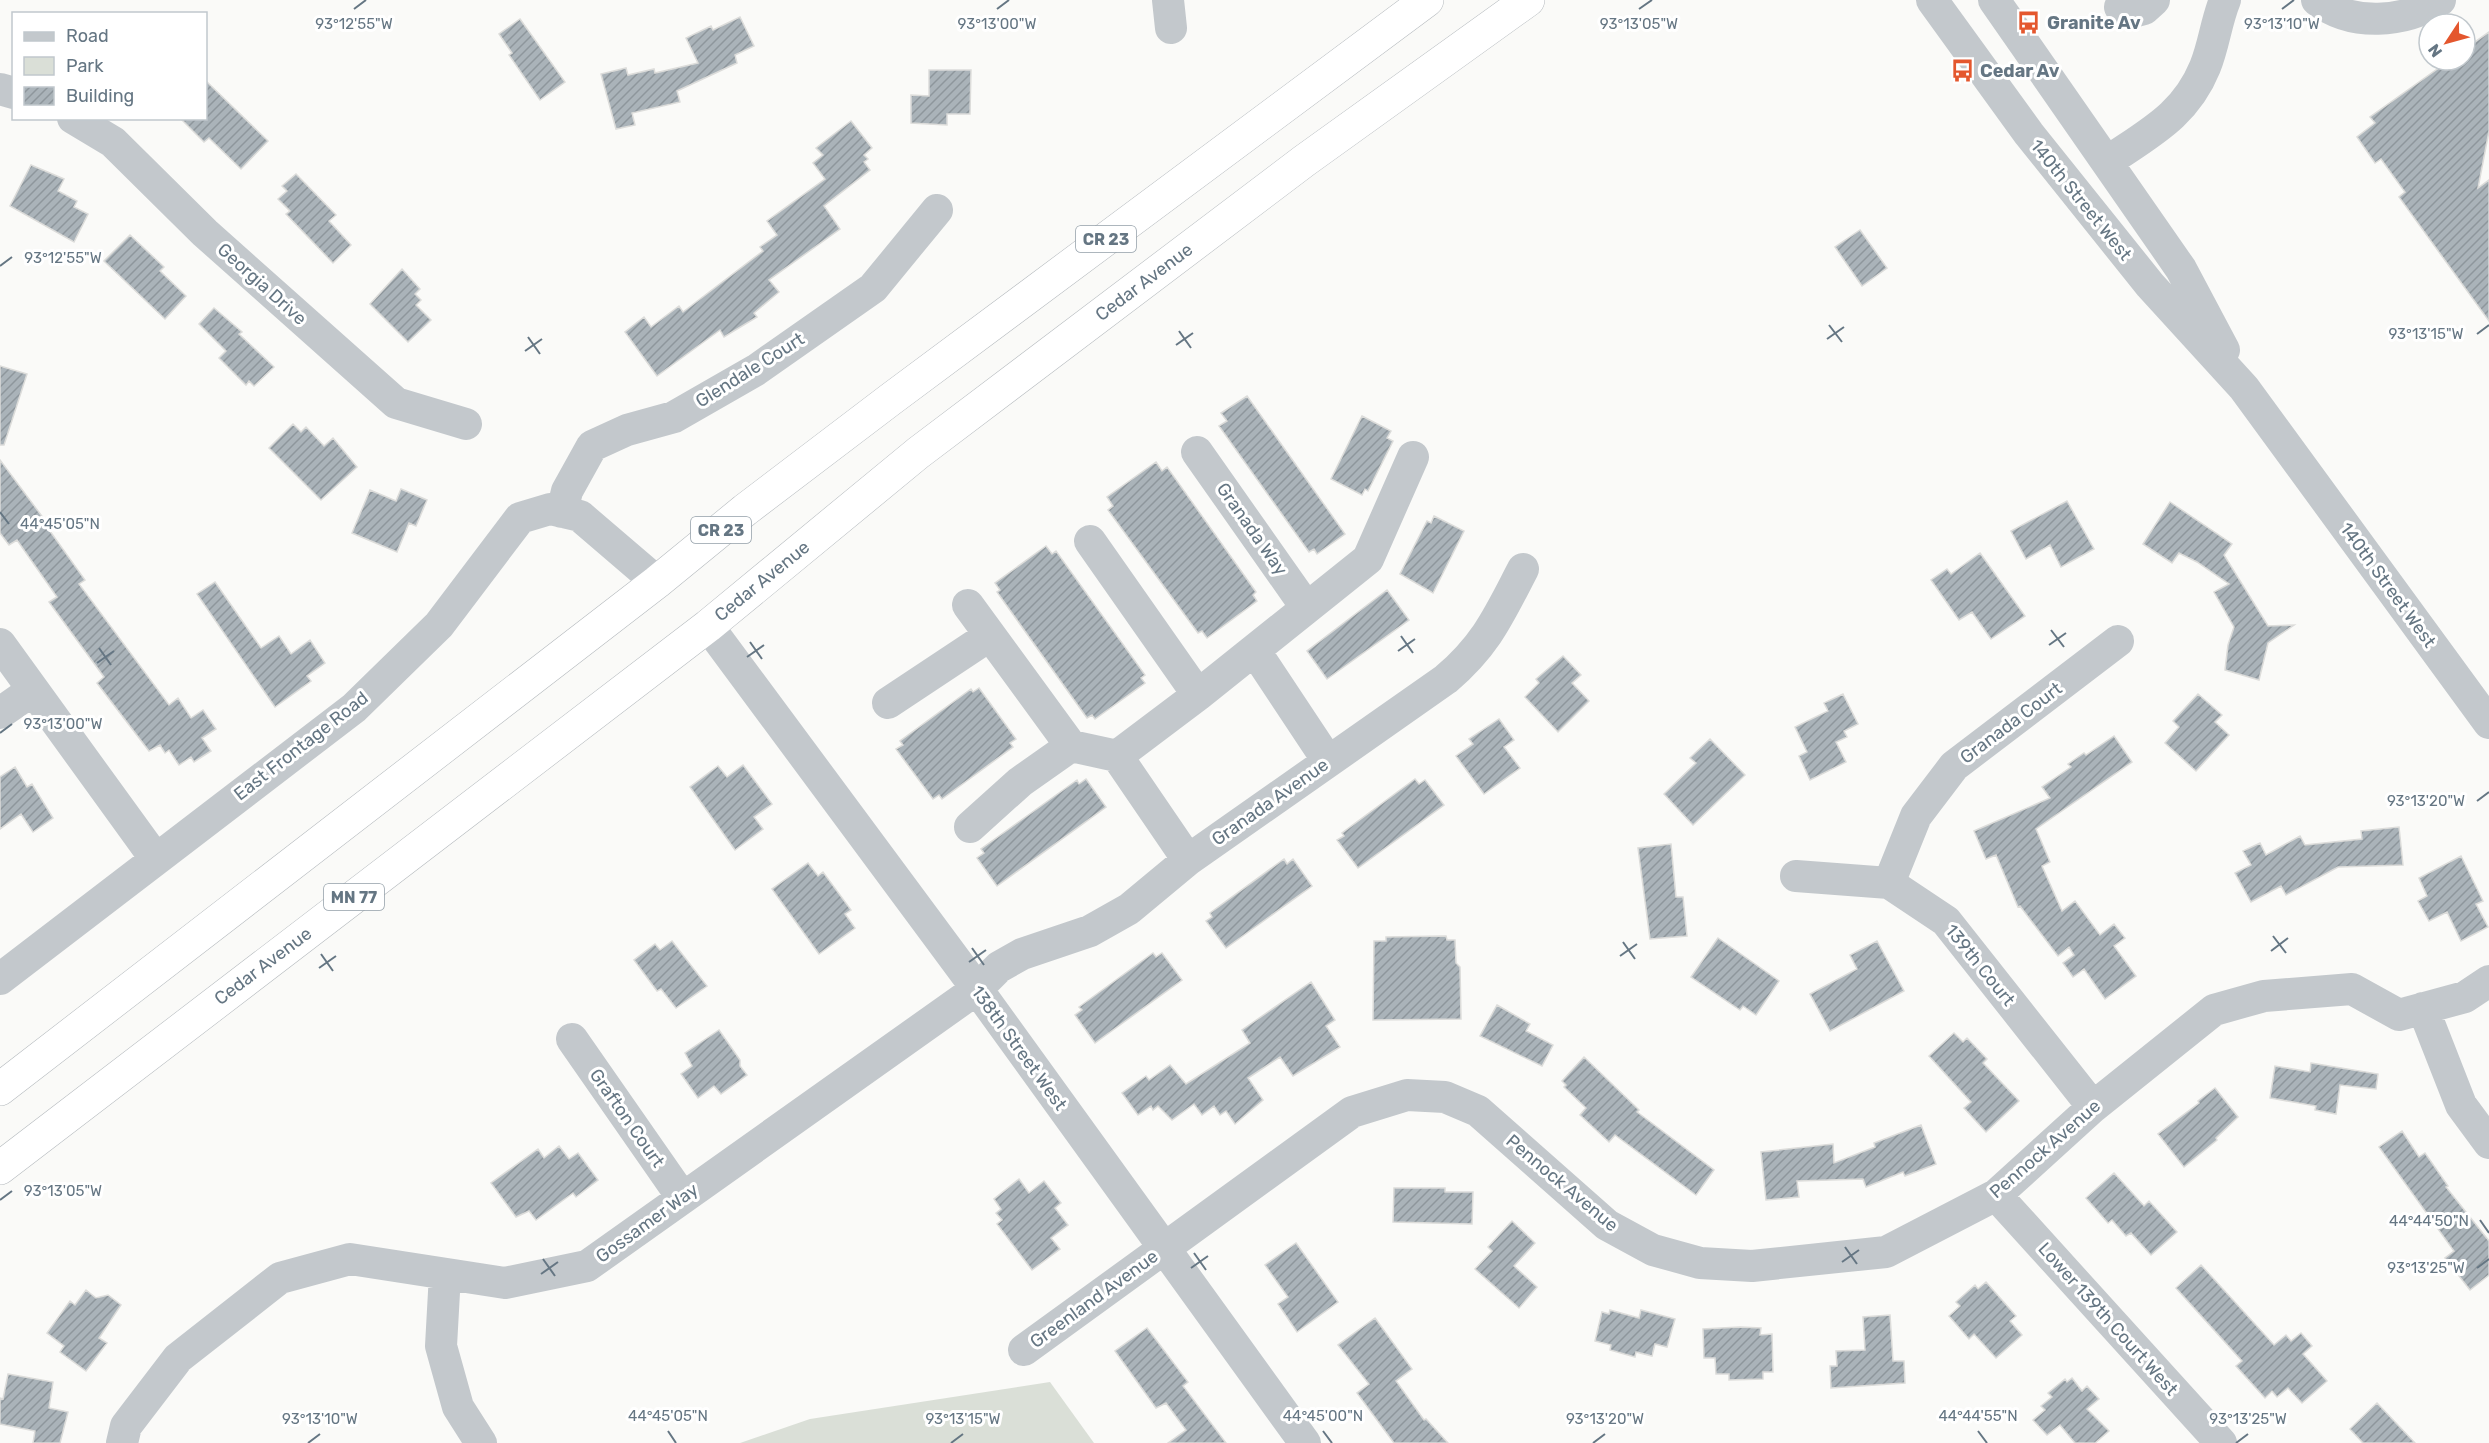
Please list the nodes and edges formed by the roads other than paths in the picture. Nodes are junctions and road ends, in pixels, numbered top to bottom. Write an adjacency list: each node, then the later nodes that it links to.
1 (1427, 0): 20 (highway, CR 23)
2 (1528, 0): 23 (highway, Cedar Avenue)
3 (1932, 0): 13 (street, 140th Street West)
4 (1994, 0): 11 (street, 140th Street West)
5 (2154, 0): 9 (street)
6 (2225, 0): 11 (street)
7 (2317, 0): 8 (street)
8 (2440, 0)
9 (2120, 7)
10 (76, 120): 14 (street, Georgia Drive)
11 (2107, 162): 13 (street, 140th Street West)
12 (937, 210): 17 (street, Glendale Court)
13 (2244, 388): 28 (street, 140th Street West)
14 (466, 424)
15 (1197, 452): 22 (street, Granada Way)
16 (1413, 457): 22 (street)
17 (571, 514): 20 (street); 38 (street, East Frontage Road)
18 (1090, 541): 30 (street)
19 (1523, 569): 36 (street, Granada Avenue)
20 (657, 582): 47 (highway)
21 (968, 604): 24 (street)
22 (1306, 607): 27 (street)
23 (708, 626): 44 (street, 138th Street West); 50 (highway, Cedar Avenue / MN 77)
24 (989, 636): 31 (street); 34 (street)
25 (2118, 641): 41 (street, Granada Court)
26 (0, 644): 29 (street)
27 (1255, 651): 30 (street); 36 (street)
28 (2478, 687): 33 (street, 140th Street West)
29 (33, 690): 32 (street); 38 (street)
30 (1198, 696): 35 (street)
31 (888, 703)
32 (0, 713)
33 (2489, 723)
34 (1071, 746): 35 (street); 37 (street)
35 (1117, 756): 39 (street)
36 (1328, 761): 39 (street, Granada Avenue)
37 (970, 827)
38 (155, 858): 42 (street, East Frontage Road)
39 (1188, 860): 44 (street, Granada Avenue)
40 (1796, 876): 41 (street, 139th Court)
41 (1889, 883): 48 (street, 139th Court)
42 (0, 979)
43 (2489, 981): 45 (street, Pennock Avenue)
44 (977, 988): 52 (street, Gossamer Way); 53 (street, 138th Street West)
45 (2423, 1008): 48 (street, Pennock Avenue); 49 (street)
46 (572, 1039): 52 (street, Grafton Court)
47 (0, 1089)
48 (2093, 1107): 51 (street, Pennock Avenue)
49 (2489, 1143)
50 (0, 1168)
51 (1996, 1195): 53 (street, Pennock Avenue); 59 (street, Lower 139th Court West)
52 (682, 1197): 54 (street, Gossamer Way)
53 (1164, 1248): 55 (street, Greenland Avenue); 58 (street, 138th Street West)
54 (445, 1274): 56 (street, Gossamer Way); 57 (street)
55 (1024, 1350)
56 (122, 1443)
57 (482, 1443)
58 (1305, 1443)
59 (2221, 1443)

